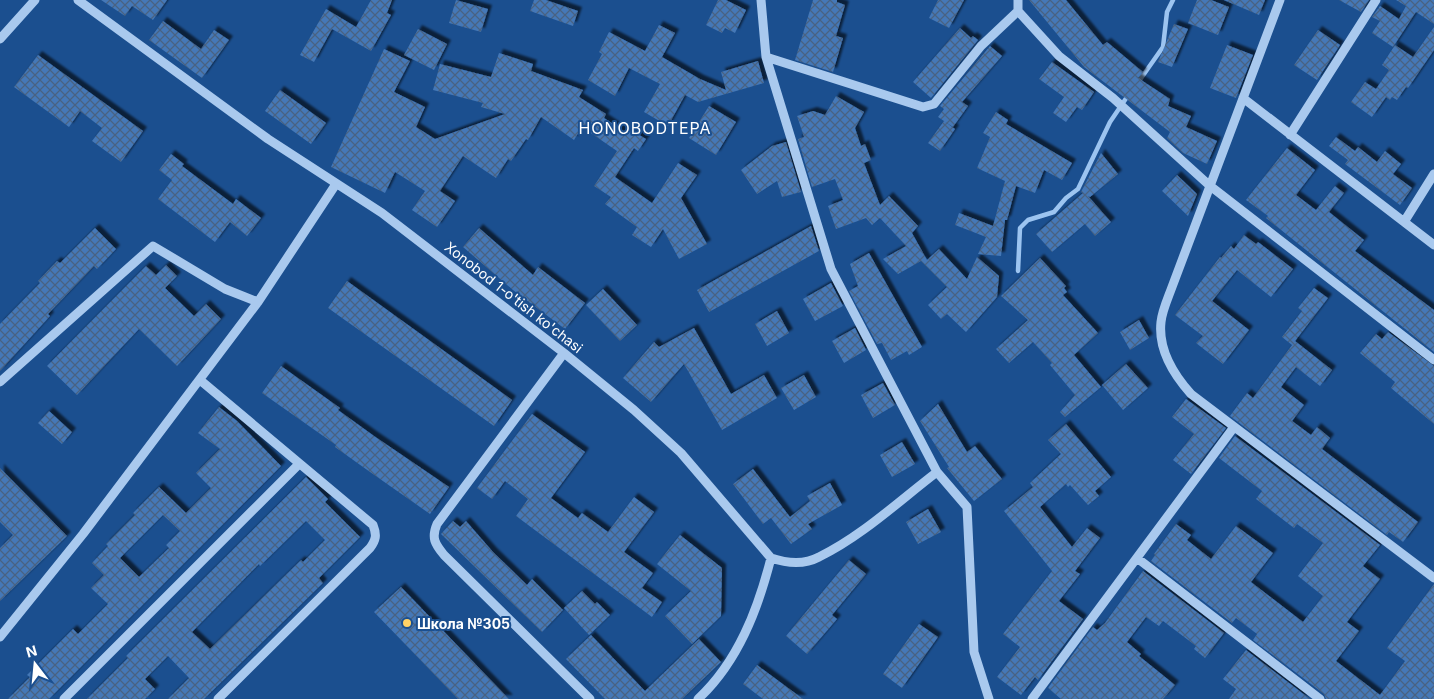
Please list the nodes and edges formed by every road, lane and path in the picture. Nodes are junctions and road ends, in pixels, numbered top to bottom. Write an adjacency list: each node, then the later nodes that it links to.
1 (35, 0): 8 (street)
2 (78, 0): 13 (street, Xonobod 1-o'tish ko'chasi)
3 (761, 0): 9 (street)
4 (1018, 0): 7 (street)
5 (1280, 0): 10 (street)
6 (1376, 0): 11 (street)
7 (1018, 10): 9 (street); 14 (street)
8 (0, 40)
9 (766, 57): 24 (street)
10 (1242, 98): 11 (street); 14 (street)
11 (1290, 135): 15 (street)
12 (1434, 174): 15 (street)
13 (336, 184): 17 (street); 18 (street, Xonobod 1-o'tish ko'chasi)
14 (1209, 185): 19 (street); 22 (street)
15 (1404, 222): 16 (street)
16 (1434, 245)
17 (258, 302): 20 (street); 21 (street)
18 (564, 353): 25 (street, Xonobod 1-o'tish ko'chasi); 31 (street)
19 (1434, 360)
20 (200, 380): 23 (street); 28 (street)
21 (0, 382)
22 (1234, 427): 26 (street); 27 (street)
23 (299, 464): 29 (street); 30 (street)
24 (937, 472): 25 (street); 33 (street)
25 (771, 558): 32 (street)
26 (1137, 558): 34 (street); 35 (street)
27 (1434, 578)
28 (0, 637)
29 (64, 699)
30 (218, 699)
31 (590, 699)
32 (698, 699)
33 (989, 699)
34 (1032, 699)
35 (1320, 699)

